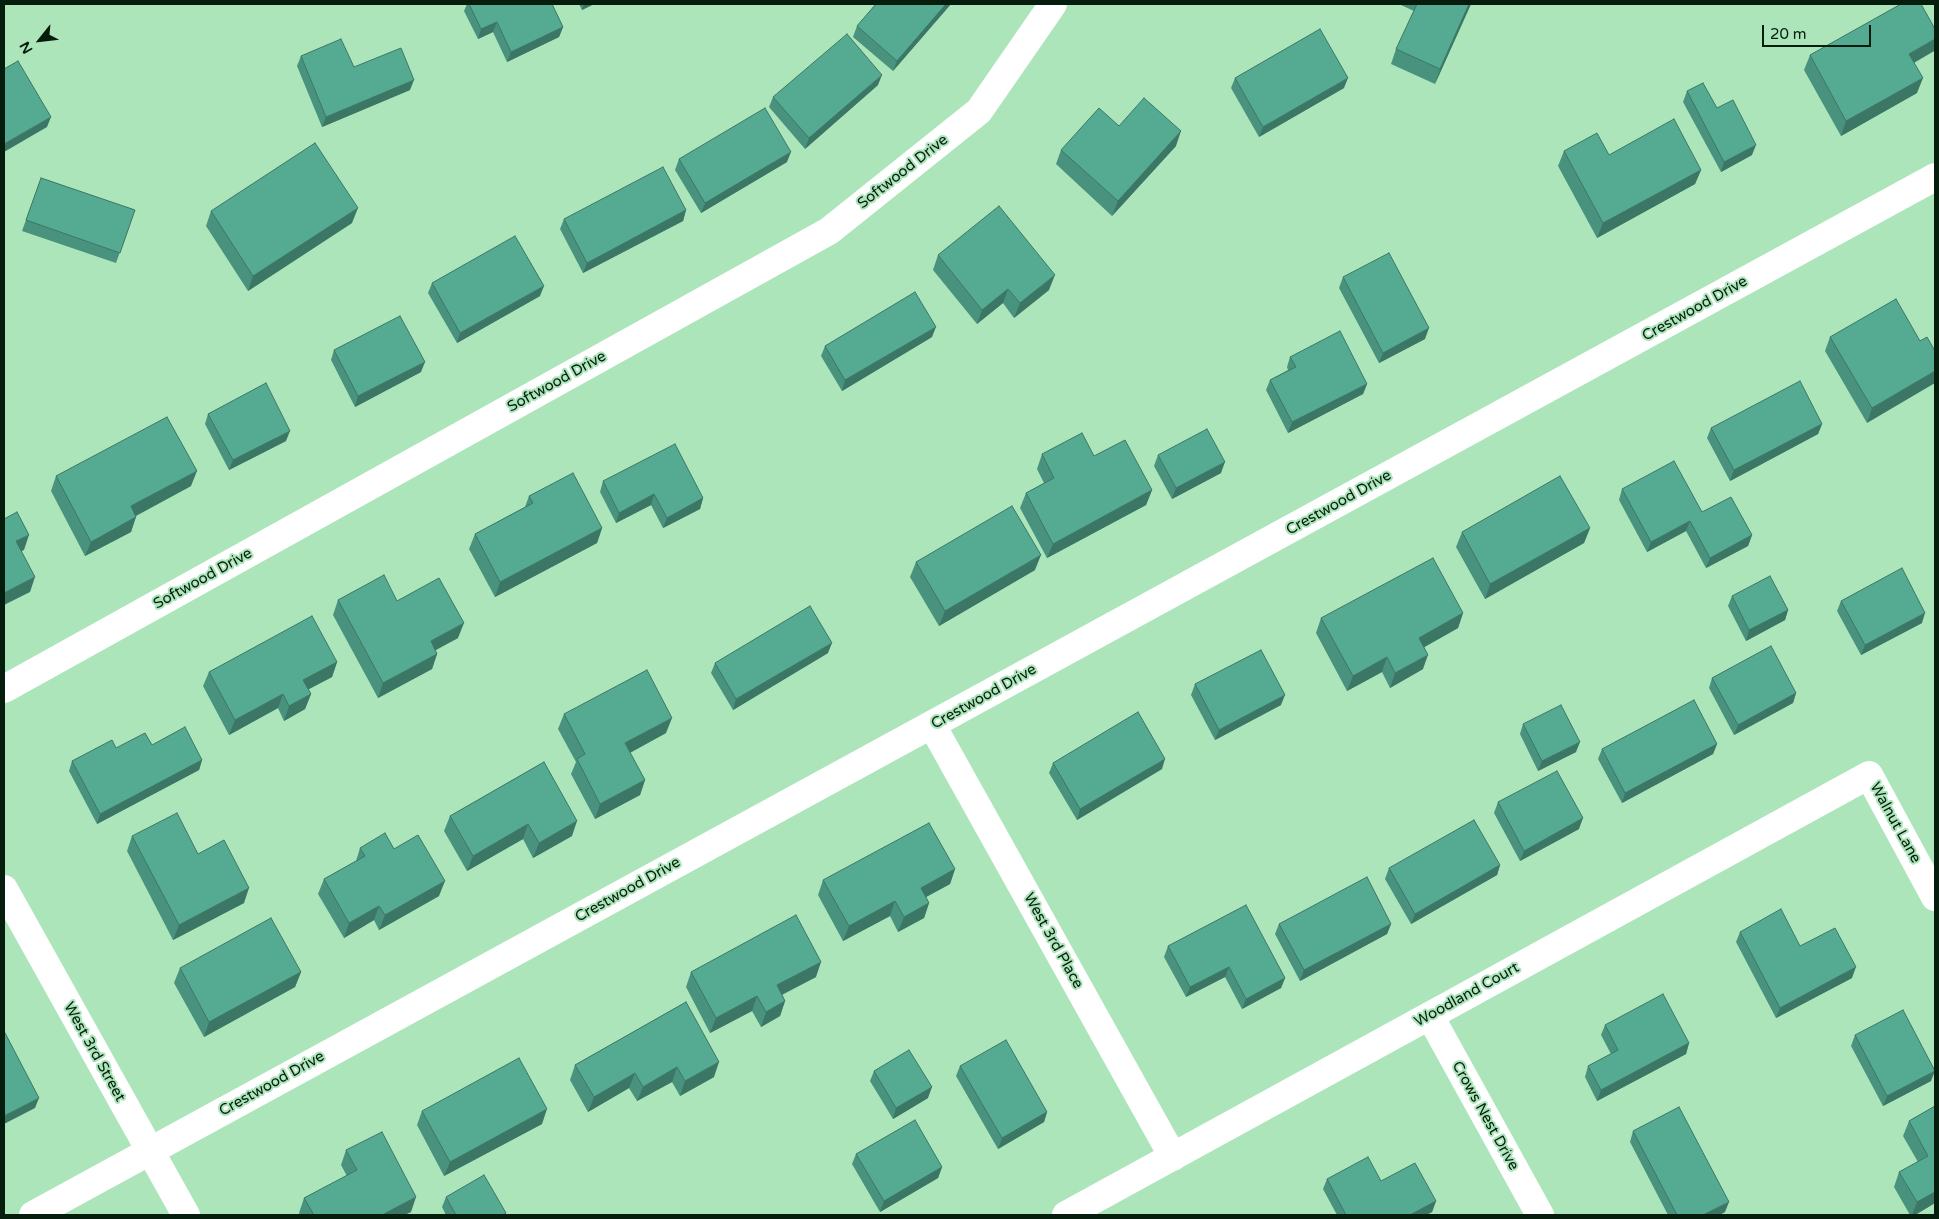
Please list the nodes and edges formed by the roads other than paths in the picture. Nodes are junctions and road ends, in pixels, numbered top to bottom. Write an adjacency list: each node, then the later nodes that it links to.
1 (1053, 4): 3 (street, Softwood Drive)
2 (1935, 178): 4 (street, Crestwood Drive)
3 (4, 689)
4 (932, 725): 9 (street, Crestwood Drive); 10 (street, West 3rd Place)
5 (1868, 775): 7 (street, Walnut Lane); 8 (street, Woodland Court)
6 (4, 889): 9 (street, West 3rd Street)
7 (1935, 897)
8 (1430, 1016): 10 (street, Woodland Court); 14 (street, Crows Nest Drive)
9 (149, 1151): 11 (street, Crestwood Drive); 12 (street, West 3rd Street)
10 (1173, 1157): 13 (street, Woodland Court)
11 (32, 1215)
12 (186, 1215)
13 (1066, 1215)
14 (1540, 1215)

